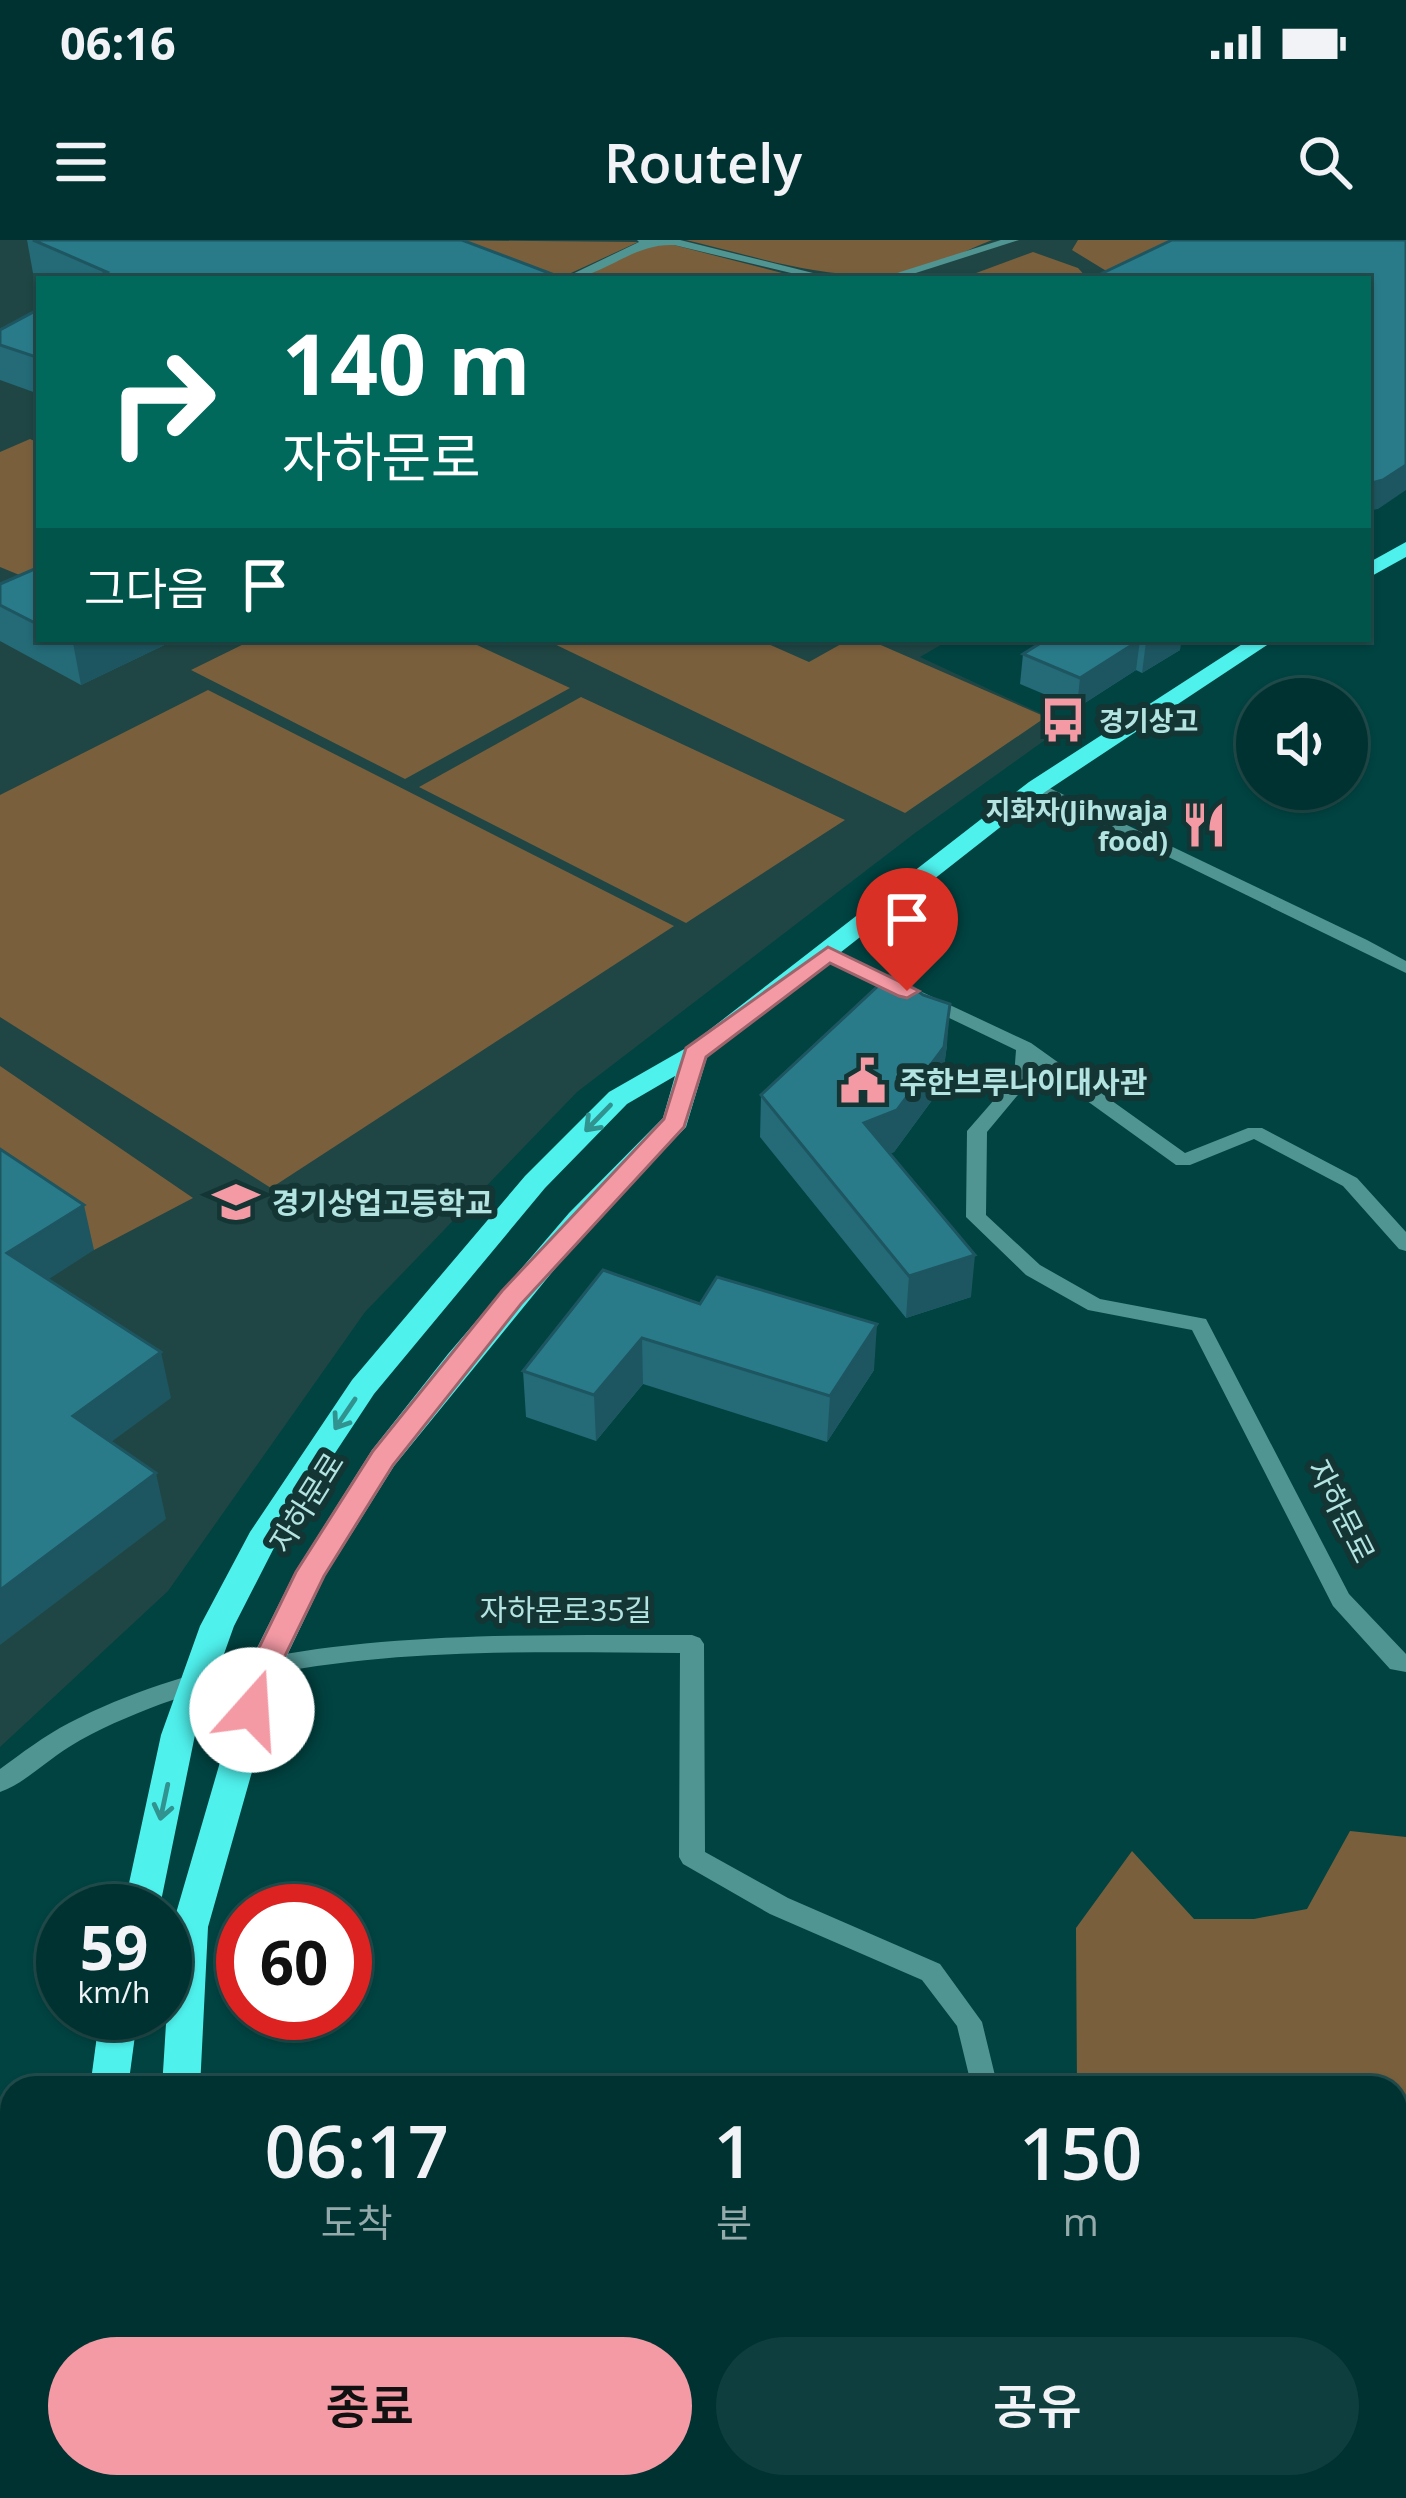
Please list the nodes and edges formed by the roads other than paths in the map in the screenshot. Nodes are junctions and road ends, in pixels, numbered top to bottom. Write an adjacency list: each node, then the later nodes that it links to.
1 (647, 240): 3 (street); 4 (street)
2 (1014, 240): 5 (street); 6 (street)
3 (574, 276)
4 (816, 276)
5 (894, 276)
6 (948, 276)
7 (1406, 548): 8 (main road)
8 (1371, 570)
9 (1260, 642): 10 (main road, 자하문로)
10 (1037, 787): 11 (main road, 자하문로); 12 (street)
11 (828, 953): 13 (street); 14 (main road, 자하문로)
12 (1406, 968)
13 (1025, 1047): 15 (street); 16 (street, 자하문로)
14 (694, 1054): 17 (main road, 자하문로); 18 (main road, 자하문로, one-way to 18)
15 (1406, 1244)
16 (1406, 1663)
17 (265, 1666): 18 (street); 23 (main road, 자하문로); 24 (street, 자하문로35길)
18 (197, 1683): 19 (street); 20 (main road, 자하문로, one-way to 20)
19 (0, 1782)
20 (147, 1884)
21 (116, 2040): 22 (main road)
22 (111, 2076)
23 (182, 2076)
24 (982, 2076)

